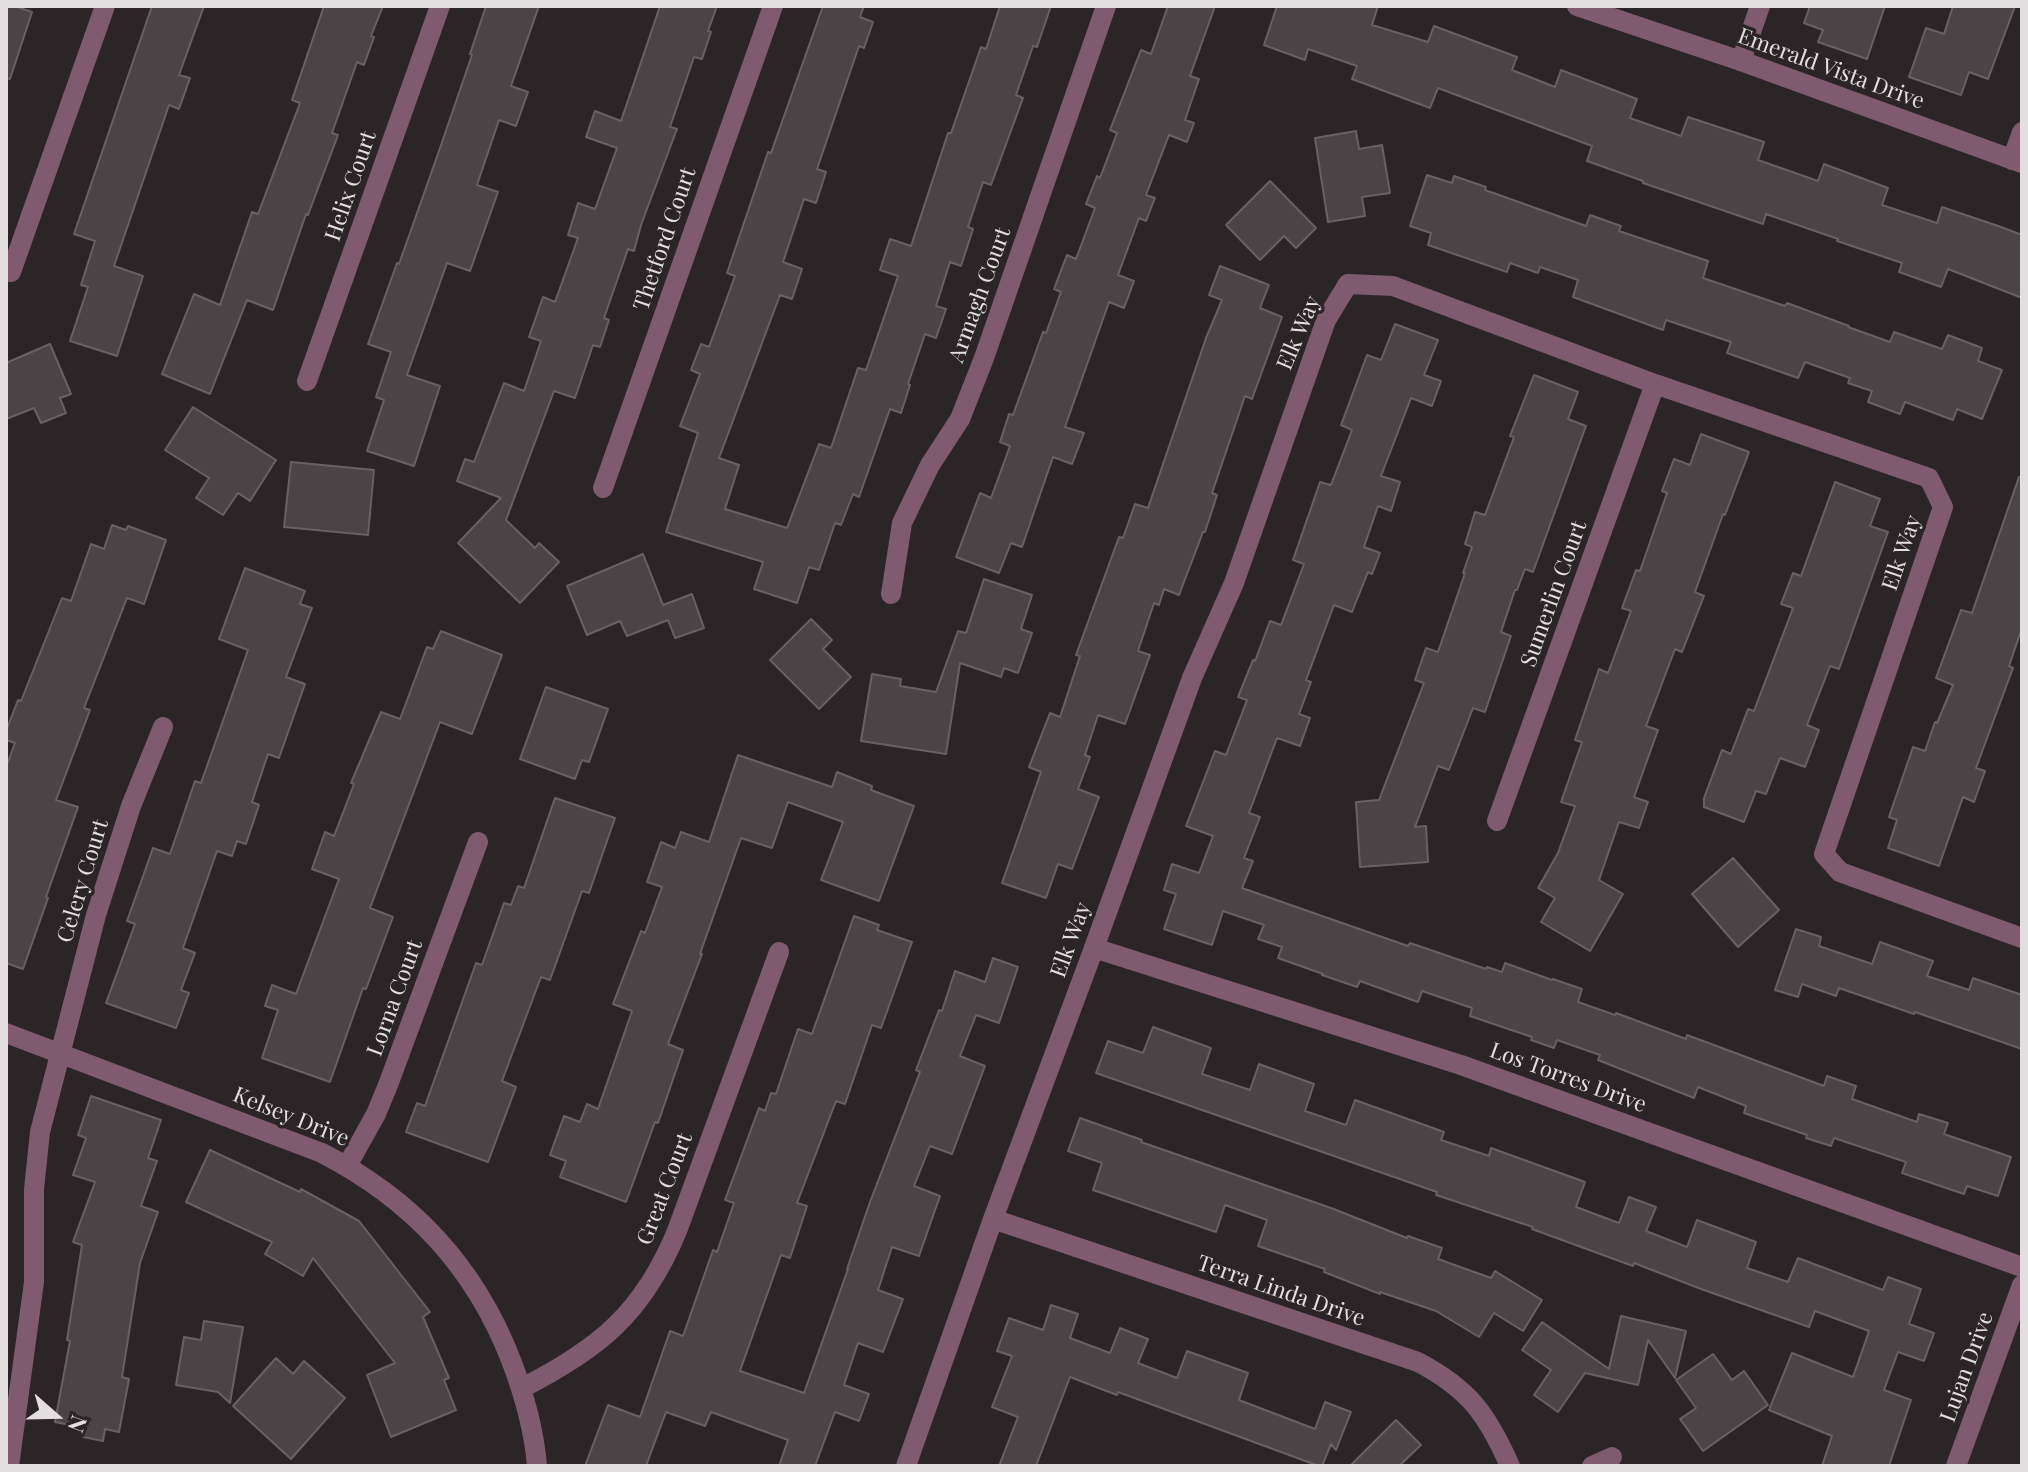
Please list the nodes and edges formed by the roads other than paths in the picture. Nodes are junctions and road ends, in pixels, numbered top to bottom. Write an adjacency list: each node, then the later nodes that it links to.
1 (105, 6): 10 (street)
2 (440, 6): 11 (street, Helix Court)
3 (773, 6): 13 (street, Thetford Court)
4 (1106, 6): 14 (street, Armagh Court)
5 (1577, 6): 7 (street, Emerald Vista Drive)
6 (1760, 6): 7 (street)
7 (1741, 61): 9 (street, Emerald Vista Drive)
8 (2022, 132): 9 (street)
9 (2017, 161)
10 (11, 272)
11 (307, 381)
12 (1655, 384): 16 (street, Sumerlin Court); 18 (street, Elk Way); 19 (street, Elk Way)
13 (603, 488)
14 (891, 594)
15 (163, 727): 22 (street, Celery Court)
16 (1497, 821)
17 (478, 842): 23 (street, Lorna Court)
18 (2022, 938)
19 (1094, 948): 24 (street, Elk Way); 25 (street, Los Torres Drive)
20 (779, 952): 27 (street, Great Court)
21 (6, 1033): 22 (street, Kelsey Drive)
22 (60, 1053): 23 (street, Kelsey Drive); 29 (street, Celery Court)
23 (347, 1166): 27 (street, Kelsey Drive)
24 (993, 1219): 31 (street, Elk Way); 32 (street, Terra Linda Drive)
25 (2022, 1267)
26 (2022, 1285): 34 (street, Lujan Drive)
27 (522, 1388): 30 (street, Kelsey Drive)
28 (1612, 1457): 33 (street)
29 (9, 1466)
30 (537, 1466)
31 (906, 1466)
32 (1510, 1466)
33 (1592, 1466)
34 (1956, 1466)

